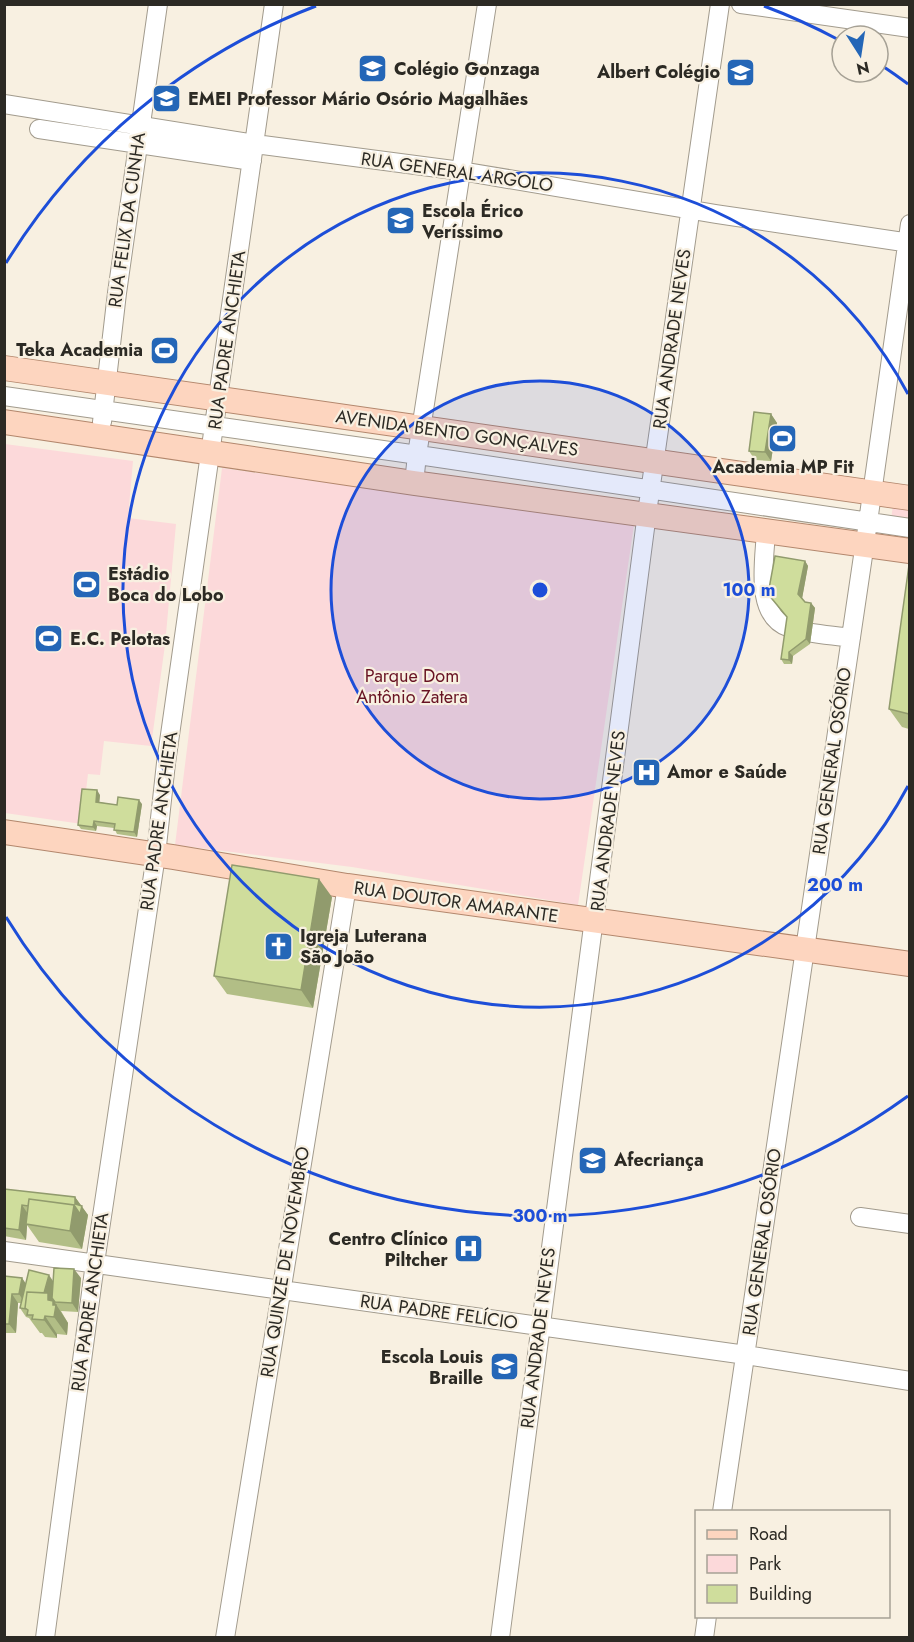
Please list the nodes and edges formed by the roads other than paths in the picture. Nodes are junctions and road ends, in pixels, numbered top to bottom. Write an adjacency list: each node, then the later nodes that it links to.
1 (158, 4): 8 (street, RUA FELIX DA CUNHA)
2 (274, 4): 11 (street, RUA PADRE ANCHIETA)
3 (487, 4): 12 (street)
4 (720, 4): 13 (street, RUA ANDRADE NEVES)
5 (741, 4): 6 (street)
6 (909, 28)
7 (4, 104): 8 (street, RUA GENERAL ARGOLO)
8 (141, 125): 10 (street, RUA FELIX DA CUNHA); 11 (street, RUA GENERAL ARGOLO)
9 (39, 129): 10 (street, RUA GENERAL ARGOLO)
10 (138, 143): 11 (street, RUA GENERAL ARGOLO); 17 (street, RUA FELIX DA CUNHA)
11 (254, 152): 12 (street, RUA GENERAL ARGOLO); 19 (street, RUA PADRE ANCHIETA)
12 (461, 171): 13 (street, RUA GENERAL ARGOLO); 23 (street)
13 (690, 209): 15 (street, RUA GENERAL ARGOLO); 27 (street, RUA ANDRADE NEVES)
14 (909, 224): 15 (street, RUA GENERAL OSÓRIO)
15 (908, 242): 30 (street, RUA GENERAL OSÓRIO)
16 (4, 368): 17 (main road, AVENIDA BENTO GONÇALVES)
17 (105, 381): 19 (main road, AVENIDA BENTO GONÇALVES); 20 (street, RUA FELIX DA CUNHA)
18 (4, 396): 20 (street)
19 (218, 399): 22 (street, RUA PADRE ANCHIETA); 23 (main road, AVENIDA BENTO GONÇALVES)
20 (103, 411): 22 (street); 24 (street, RUA FELIX DA CUNHA)
21 (4, 422): 24 (main road)
22 (214, 427): 25 (street, RUA PADRE ANCHIETA); 26 (street)
23 (421, 428): 26 (street); 27 (main road, AVENIDA BENTO GONÇALVES)
24 (100, 437): 25 (main road)
25 (211, 452): 28 (main road); 39 (street, RUA PADRE ANCHIETA)
26 (417, 455): 28 (street); 29 (street)
27 (656, 462): 29 (street, RUA ANDRADE NEVES); 30 (main road, AVENIDA BENTO GONÇALVES)
28 (414, 483): 32 (main road)
29 (651, 490): 32 (street, RUA ANDRADE NEVES); 35 (street)
30 (872, 492): 31 (main road, AVENIDA BENTO GONÇALVES); 35 (street, RUA GENERAL OSÓRIO)
31 (909, 498)
32 (647, 513): 34 (main road); 41 (street, RUA ANDRADE NEVES)
33 (909, 528): 35 (street)
34 (766, 530): 35 (main road); 37 (street)
35 (866, 533): 36 (main road); 37 (street, RUA GENERAL OSÓRIO)
36 (909, 551)
37 (851, 638): 42 (street, RUA GENERAL OSÓRIO)
38 (4, 832): 39 (main road, RUA DOUTOR AMARANTE)
39 (156, 855): 40 (main road, RUA DOUTOR AMARANTE); 47 (street, RUA PADRE ANCHIETA)
40 (347, 886): 41 (main road, RUA DOUTOR AMARANTE); 48 (street, RUA QUINZE DE NOVEMBRO)
41 (594, 922): 42 (main road, RUA DOUTOR AMARANTE); 49 (street, RUA ANDRADE NEVES)
42 (805, 948): 43 (main road, RUA DOUTOR AMARANTE); 50 (street, RUA GENERAL OSÓRIO)
43 (909, 964)
44 (860, 1217): 45 (street)
45 (909, 1224)
46 (4, 1251): 47 (street, RUA PADRE FELÍCIO)
47 (95, 1263): 48 (street, RUA PADRE FELÍCIO); 54 (street, RUA PADRE ANCHIETA)
48 (281, 1289): 49 (street, RUA PADRE FELÍCIO); 55 (street, RUA QUINZE DE NOVEMBRO)
49 (539, 1326): 50 (street, RUA PADRE FELÍCIO); 56 (street, RUA ANDRADE NEVES)
50 (746, 1355): 51 (street, RUA PADRE FELÍCIO); 52 (street, RUA GENERAL OSÓRIO)
51 (909, 1381)
52 (722, 1510)
53 (707, 1618): 57 (street)
54 (45, 1638)
55 (225, 1638)
56 (500, 1638)
57 (704, 1638)

